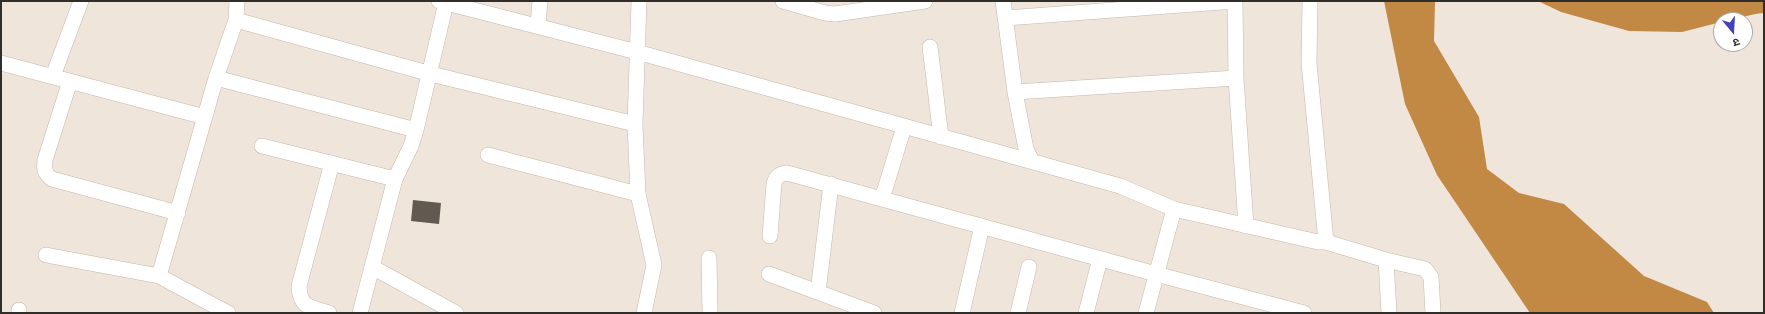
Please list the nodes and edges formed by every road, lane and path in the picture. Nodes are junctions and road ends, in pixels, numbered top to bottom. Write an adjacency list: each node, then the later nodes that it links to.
1 (81, 1): 19 (street)
2 (237, 1): 13 (street)
3 (540, 1): 14 (street)
4 (639, 1): 16 (street)
5 (783, 1): 6 (street)
6 (925, 1)
7 (1003, 1): 12 (street)
8 (1235, 1): 11 (street); 21 (street)
9 (1310, 1): 42 (street)
10 (449, 3): 14 (street); 18 (street)
11 (1155, 4): 12 (street)
12 (1006, 18): 23 (street)
13 (236, 20): 18 (street); 20 (street)
14 (538, 25): 16 (street)
15 (930, 47): 28 (street)
16 (637, 52): 25 (street); 26 (street)
17 (1, 63): 19 (street)
18 (431, 74): 25 (street); 27 (street)
19 (53, 76): 22 (street)
20 (216, 78): 24 (street); 27 (street)
21 (1236, 78): 23 (street); 40 (street)
22 (70, 81): 24 (street); 38 (street)
23 (1015, 92): 30 (street)
24 (205, 117): 38 (street)
25 (635, 124): 35 (street)
26 (904, 127): 28 (street); 36 (street)
27 (416, 130): 33 (street)
28 (941, 137): 30 (street)
29 (262, 146): 32 (street)
30 (1028, 152): 37 (street)
31 (488, 155): 35 (street)
32 (332, 163): 33 (street); 55 (street)
33 (395, 179): 47 (street)
34 (831, 184): 36 (street); 41 (street); 52 (street)
35 (638, 194): 58 (street)
36 (882, 199): 39 (street)
37 (1174, 209): 40 (street); 50 (street)
38 (178, 213): 51 (street)
39 (982, 226): 45 (street); 61 (street)
40 (1246, 226): 42 (street)
41 (770, 236)
42 (1326, 242): 46 (street)
43 (46, 255): 51 (street)
44 (709, 258): 59 (street)
45 (1100, 258): 50 (street); 63 (street)
46 (1386, 260): 66 (street); 67 (street)
47 (372, 267): 56 (street); 57 (street)
48 (1029, 267): 62 (street)
49 (769, 274): 52 (street)
50 (1156, 274): 64 (street); 65 (street)
51 (160, 276): 54 (street)
52 (818, 292): 53 (street)
53 (856, 310): 60 (street)
54 (228, 313)
55 (329, 313)
56 (360, 313)
57 (456, 313)
58 (644, 313)
59 (710, 313)
60 (874, 313)
61 (962, 313)
62 (1018, 313)
63 (1086, 313)
64 (1146, 313)
65 (1304, 313)
66 (1389, 313)
67 (1433, 313)

